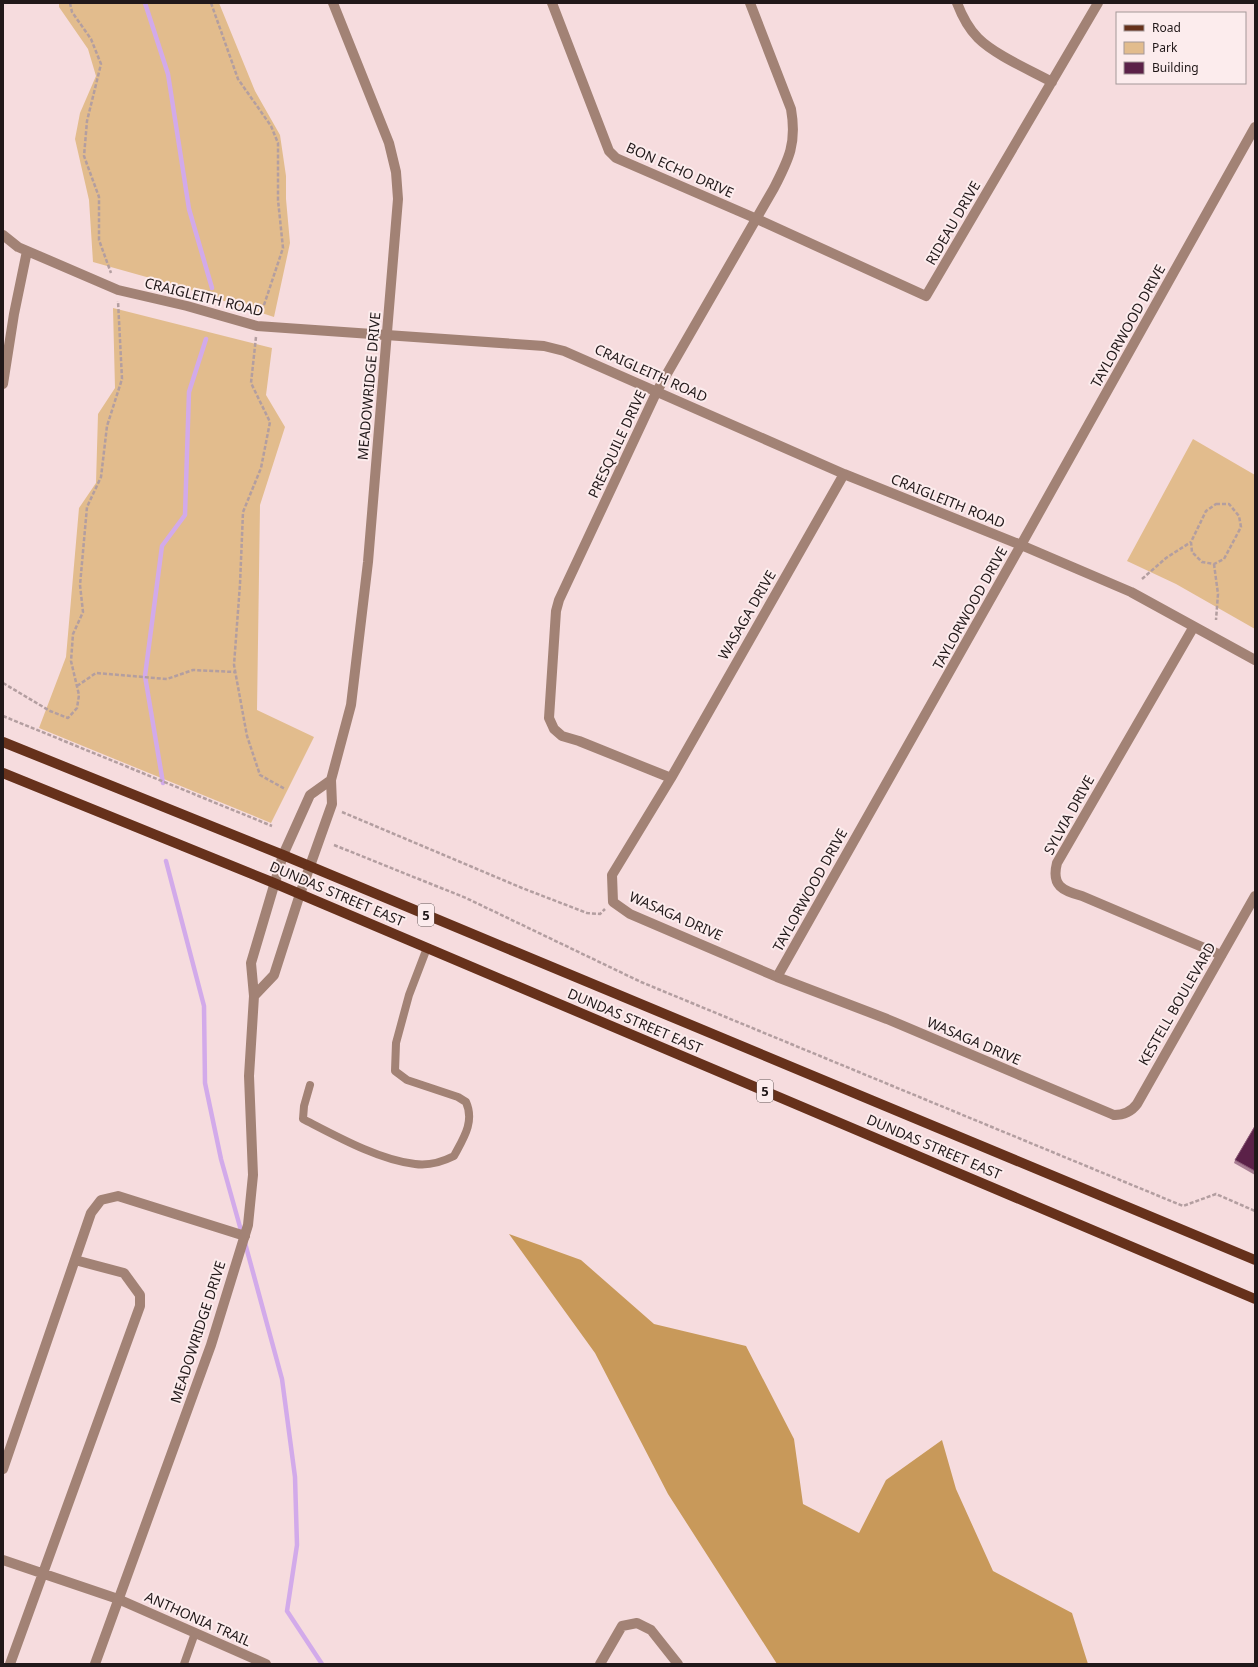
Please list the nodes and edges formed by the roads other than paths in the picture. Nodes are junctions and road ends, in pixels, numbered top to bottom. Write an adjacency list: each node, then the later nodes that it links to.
1 (333, 3): 11 (street, MEADOWRIDGE DRIVE)
2 (552, 3): 8 (street, BON ECHO DRIVE)
3 (750, 3): 8 (street, PRESQUILE DRIVE)
4 (957, 3): 6 (street)
5 (1098, 3): 6 (street, RIDEAU DRIVE)
6 (1052, 82): 8 (street, RIDEAU DRIVE)
7 (1255, 127): 15 (street, TAYLORWOOD DRIVE)
8 (756, 219): 13 (street, PRESQUILE DRIVE)
9 (3, 235): 10 (street, CRAIGLEITH ROAD)
10 (27, 251): 11 (street, CRAIGLEITH ROAD); 12 (street)
11 (387, 335): 13 (street, CRAIGLEITH ROAD); 21 (street, MEADOWRIDGE DRIVE)
12 (3, 384)
13 (657, 391): 14 (street, CRAIGLEITH ROAD); 20 (street, PRESQUILE DRIVE)
14 (844, 474): 15 (street, CRAIGLEITH ROAD); 20 (street, WASAGA DRIVE)
15 (1021, 545): 16 (street, CRAIGLEITH ROAD); 29 (street, TAYLORWOOD DRIVE)
16 (1193, 628): 17 (street, CRAIGLEITH ROAD); 28 (street, SYLVIA DRIVE)
17 (1255, 660)
18 (3, 742): 22 (main road, DUNDAS STREET EAST / 5)
19 (3, 773): 24 (main road, DUNDAS STREET EAST / 5)
20 (671, 778): 29 (street, WASAGA DRIVE)
21 (331, 780): 22 (street, MEADOWRIDGE DRIVE); 23 (street, MEADOWRIDGE DRIVE)
22 (283, 855): 23 (main road, DUNDAS STREET EAST / 5); 24 (street, MEADOWRIDGE DRIVE)
23 (310, 866): 25 (street, MEADOWRIDGE DRIVE); 35 (main road, DUNDAS STREET EAST / 5)
24 (274, 883): 25 (main road, DUNDAS STREET EAST / 5); 30 (street, MEADOWRIDGE DRIVE)
25 (300, 894): 27 (main road, DUNDAS STREET EAST / 5); 30 (street, MEADOWRIDGE DRIVE)
26 (1255, 896): 28 (street, KESTELL BOULEVARD)
27 (427, 948): 31 (lane); 36 (main road, DUNDAS STREET EAST / 5)
28 (1221, 955): 32 (street, KESTELL BOULEVARD)
29 (777, 977): 32 (street, WASAGA DRIVE)
30 (254, 996): 33 (street, MEADOWRIDGE DRIVE)
31 (310, 1085)
32 (1114, 1115)
33 (245, 1236): 34 (street); 40 (street, MEADOWRIDGE DRIVE)
34 (75, 1260): 37 (street); 39 (street)
35 (1255, 1260)
36 (1255, 1299)
37 (3, 1469)
38 (3, 1560): 39 (street, ANTHONIA TRAIL)
39 (42, 1572): 40 (street, ANTHONIA TRAIL); 42 (street)
40 (118, 1600): 41 (street, ANTHONIA TRAIL); 43 (street, MEADOWRIDGE DRIVE)
41 (195, 1633): 44 (lane); 45 (street, ANTHONIA TRAIL)
42 (10, 1664)
43 (95, 1664)
44 (184, 1664)
45 (265, 1664)
46 (600, 1664): 47 (street)
47 (678, 1664)

